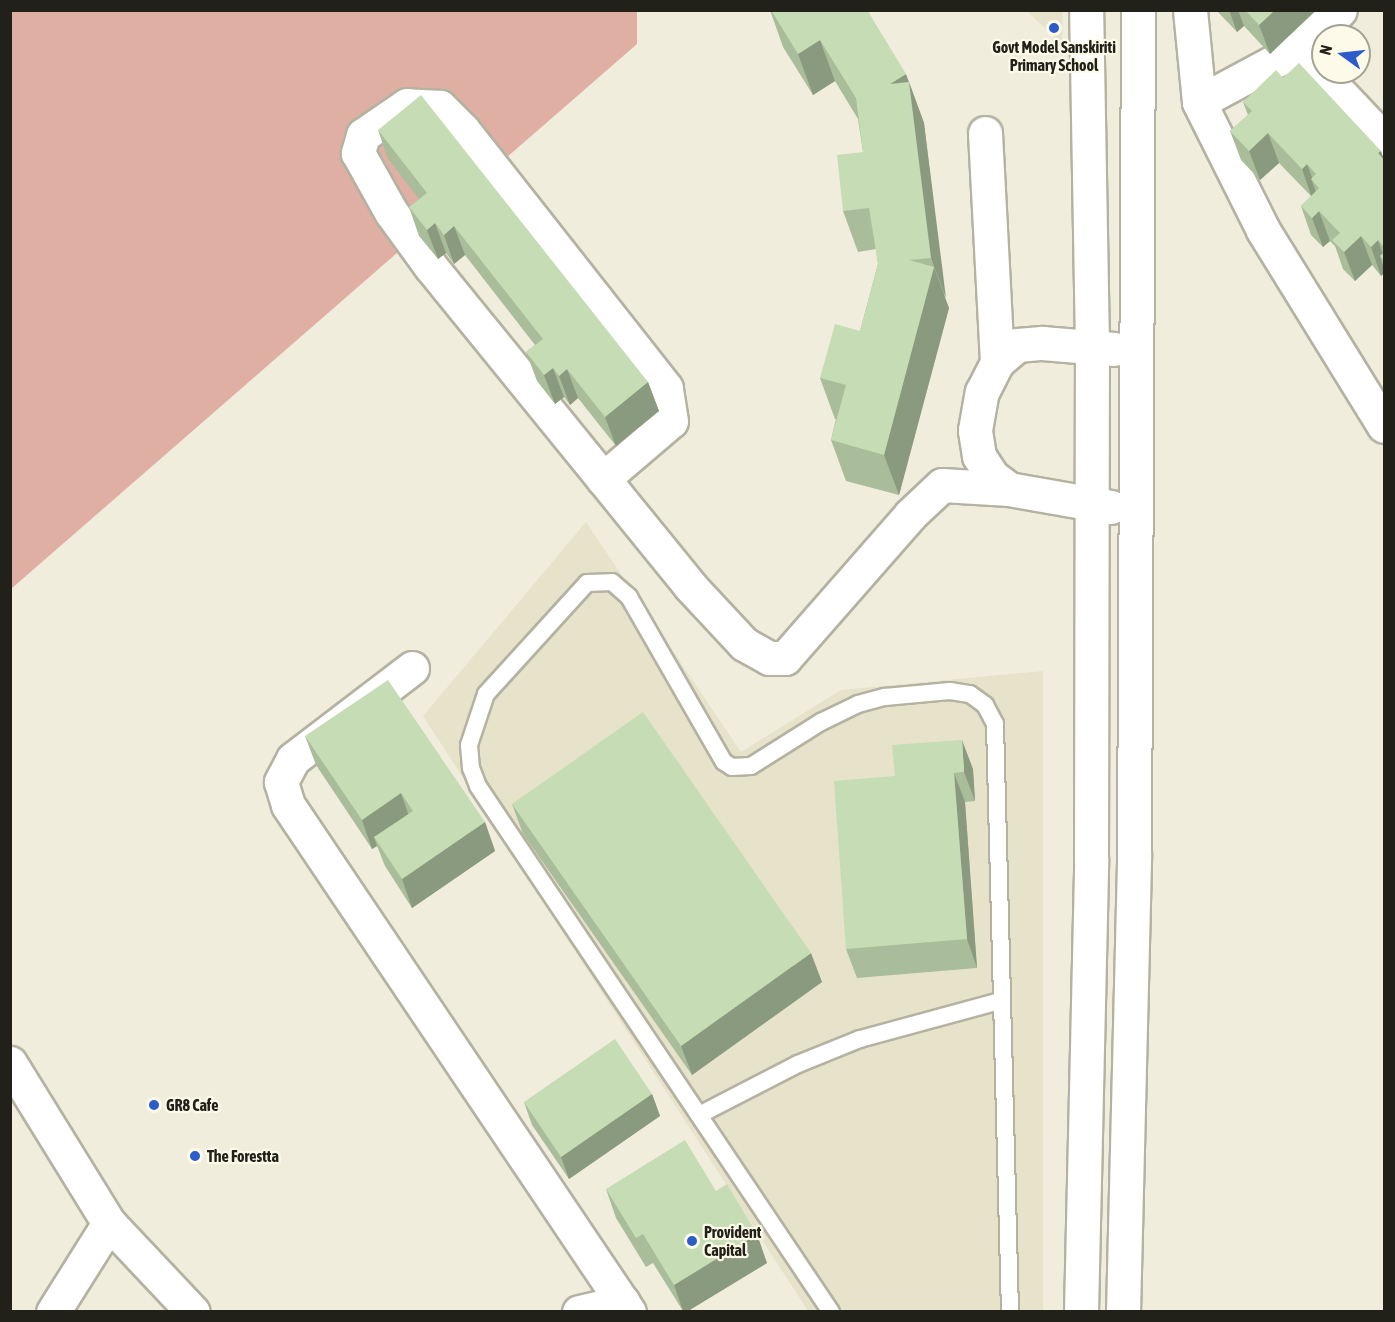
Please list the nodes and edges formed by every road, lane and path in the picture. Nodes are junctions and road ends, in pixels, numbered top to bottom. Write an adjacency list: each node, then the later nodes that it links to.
1 (1086, 10): 9 (street)
2 (1138, 10): 10 (street)
3 (1190, 10): 6 (street)
4 (1340, 10): 5 (street)
5 (1298, 49): 6 (street); 8 (street)
6 (1199, 102): 12 (street)
7 (985, 133): 11 (street)
8 (1384, 141)
9 (1092, 346): 10 (street); 11 (street); 15 (street)
10 (1134, 351): 16 (street)
11 (997, 362): 14 (street)
12 (1383, 419)
13 (603, 479): 13 (street); 14 (street)
14 (1009, 489): 15 (street)
15 (1089, 505): 16 (street); 19 (street)
16 (1133, 510): 18 (street)
17 (412, 668): 26 (street)
18 (1134, 856): 19 (street); 22 (street)
19 (1091, 859): 21 (street)
20 (1000, 1001): 24 (lane); 24 (lane); 31 (lane)
21 (1090, 1014): 22 (street); 32 (street)
22 (1132, 1014): 33 (street)
23 (10, 1063): 25 (street)
24 (699, 1116): 30 (lane)
25 (109, 1223): 27 (street); 28 (street)
26 (626, 1307): 29 (street)
27 (53, 1311)
28 (193, 1311)
29 (579, 1311)
30 (831, 1311)
31 (1010, 1311)
32 (1081, 1311)
33 (1123, 1311)

